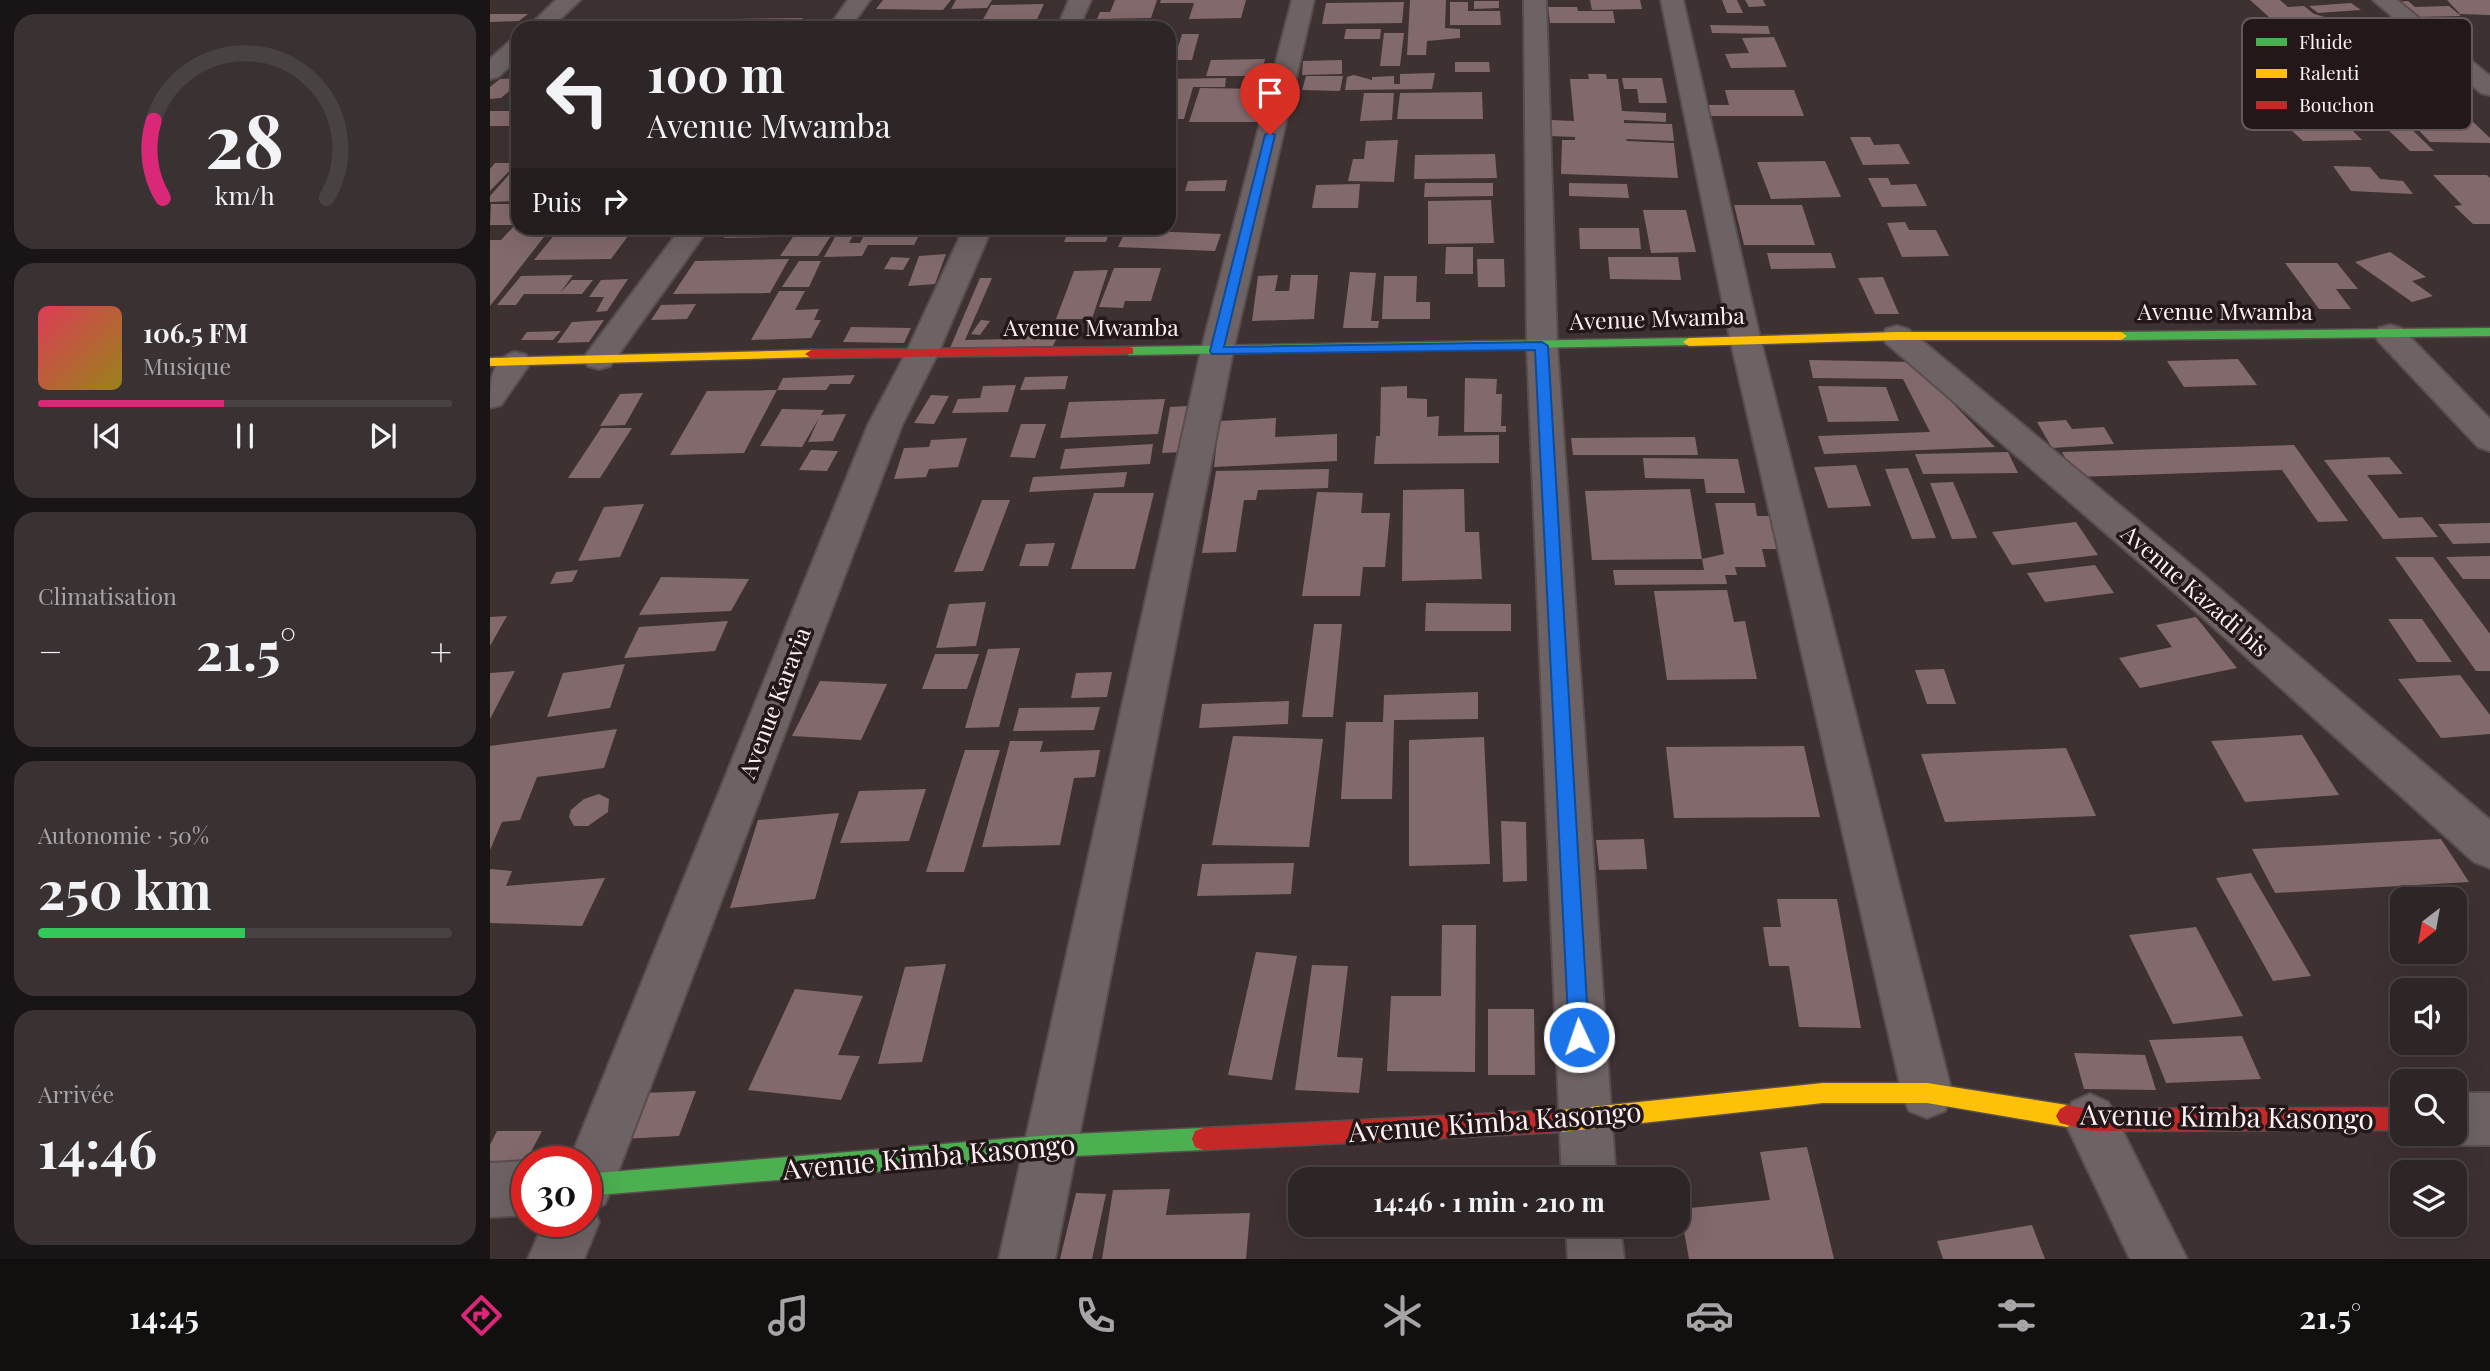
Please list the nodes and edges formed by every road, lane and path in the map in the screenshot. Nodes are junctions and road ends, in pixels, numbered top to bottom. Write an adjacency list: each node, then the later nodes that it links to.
1 (569, 0): 9 (street)
2 (859, 0): 10 (street)
3 (1080, 0): 11 (street)
4 (1303, 0): 24 (street)
5 (1535, 0): 22 (street)
6 (1672, 0): 21 (street)
7 (2384, 0): 8 (street)
8 (2406, 18)
9 (546, 21)
10 (844, 21)
11 (1071, 21)
12 (511, 52): 13 (street)
13 (490, 72)
14 (2472, 73): 15 (street)
15 (2490, 88)
16 (690, 235): 25 (street)
17 (975, 235): 23 (street, Avenue Karavia)
18 (2490, 331): 19 (street, Avenue Mwamba)
19 (2390, 335): 20 (street, Avenue Mwamba); 28 (street)
20 (1897, 336): 21 (street, Avenue Mwamba); 29 (street, Avenue Kazadi bis)
21 (1745, 338): 22 (street, Avenue Mwamba); 30 (street)
22 (1542, 346): 24 (street, Avenue Mwamba); 34 (street)
23 (923, 351): 24 (street, Avenue Mwamba); 25 (street, Avenue Mwamba); 36 (street, Avenue Karavia)
24 (1217, 351): 37 (street)
25 (599, 359): 26 (street, Avenue Mwamba)
26 (502, 362): 27 (street)
27 (490, 397)
28 (2490, 439)
29 (2490, 848)
30 (1927, 1093): 34 (street, Avenue Kimba Kasongo); 35 (street, Avenue Kimba Kasongo)
31 (2390, 1119): 35 (street, Avenue Kimba Kasongo)
32 (2467, 1119): 33 (street)
33 (2490, 1119)
34 (1583, 1120): 37 (street, Avenue Kimba Kasongo); 38 (street)
35 (2090, 1120): 47 (street)
36 (601, 1146)
37 (1052, 1146): 39 (street, Avenue Kimba Kasongo); 45 (street)
38 (1588, 1167)
39 (602, 1184)
40 (511, 1189): 41 (street)
41 (490, 1190)
42 (566, 1237): 44 (street)
43 (1594, 1237): 46 (street)
44 (556, 1259)
45 (1027, 1259)
46 (1596, 1259)
47 (2159, 1259)

